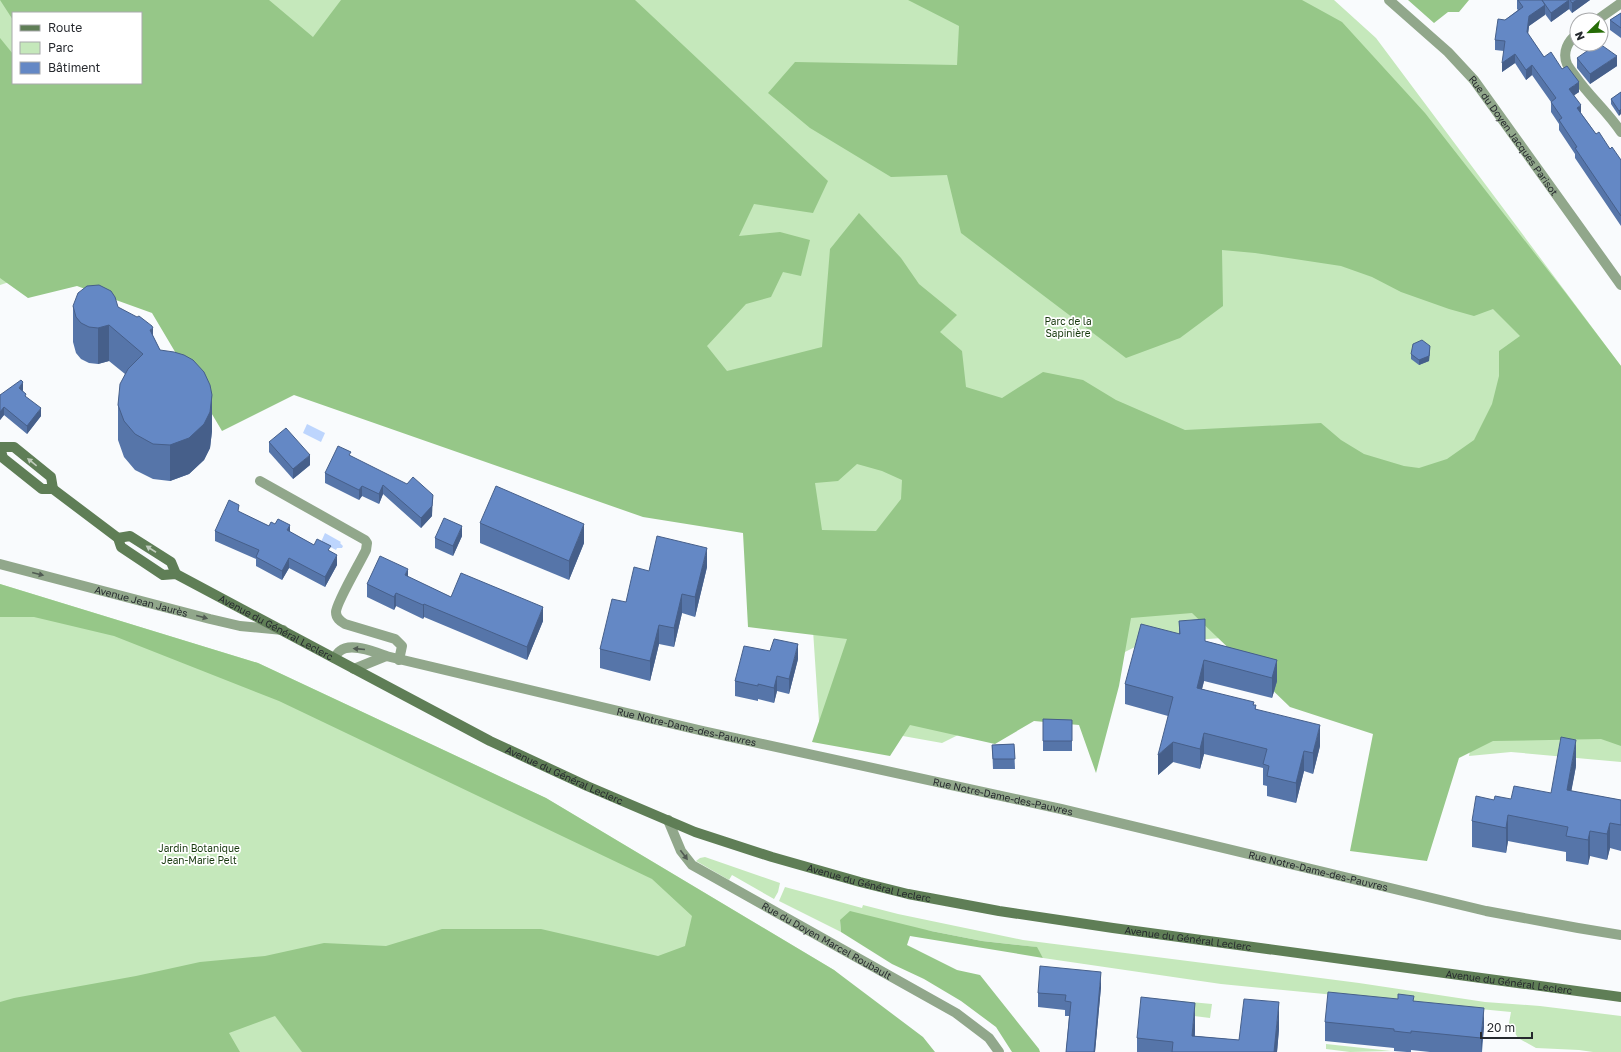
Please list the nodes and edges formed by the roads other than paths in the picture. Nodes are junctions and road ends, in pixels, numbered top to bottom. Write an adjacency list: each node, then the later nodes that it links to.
1 (1389, 0): 6 (street, Rue du Doyen Jacques Parisot)
2 (1621, 4): 3 (street)
3 (1609, 12)
4 (1569, 41): 5 (street)
5 (1621, 132)
6 (1621, 285)
7 (0, 447): 9 (main road, Avenue du Général Leclerc); 9 (main road, Avenue du Général Leclerc, one-way to 7)
8 (260, 481): 16 (street)
9 (53, 489): 10 (main road, Avenue du Général Leclerc)
10 (118, 538): 12 (main road, Avenue du Général Leclerc); 12 (main road, Avenue du Général Leclerc, one-way to 10)
11 (0, 564): 13 (street, Avenue Jean Jaurès, one-way to 13)
12 (176, 574): 13 (main road, Avenue du Général Leclerc)
13 (285, 631): 15 (main road, Avenue du Général Leclerc)
14 (386, 656): 15 (street, Rue Notre-Dame-des-Pauvres, one-way to 15); 16 (street, Rue Notre-Dame-des-Pauvres); 17 (street)
15 (334, 658): 17 (main road, Avenue du Général Leclerc)
16 (399, 660): 19 (street, Rue Notre-Dame-des-Pauvres)
17 (354, 669): 18 (main road, Avenue du Général Leclerc)
18 (668, 820): 20 (main road, Avenue du Général Leclerc); 21 (street, Rue du Doyen Marcel Roubault, one-way to 21)
19 (1621, 935)
20 (1621, 997)
21 (999, 1052)

